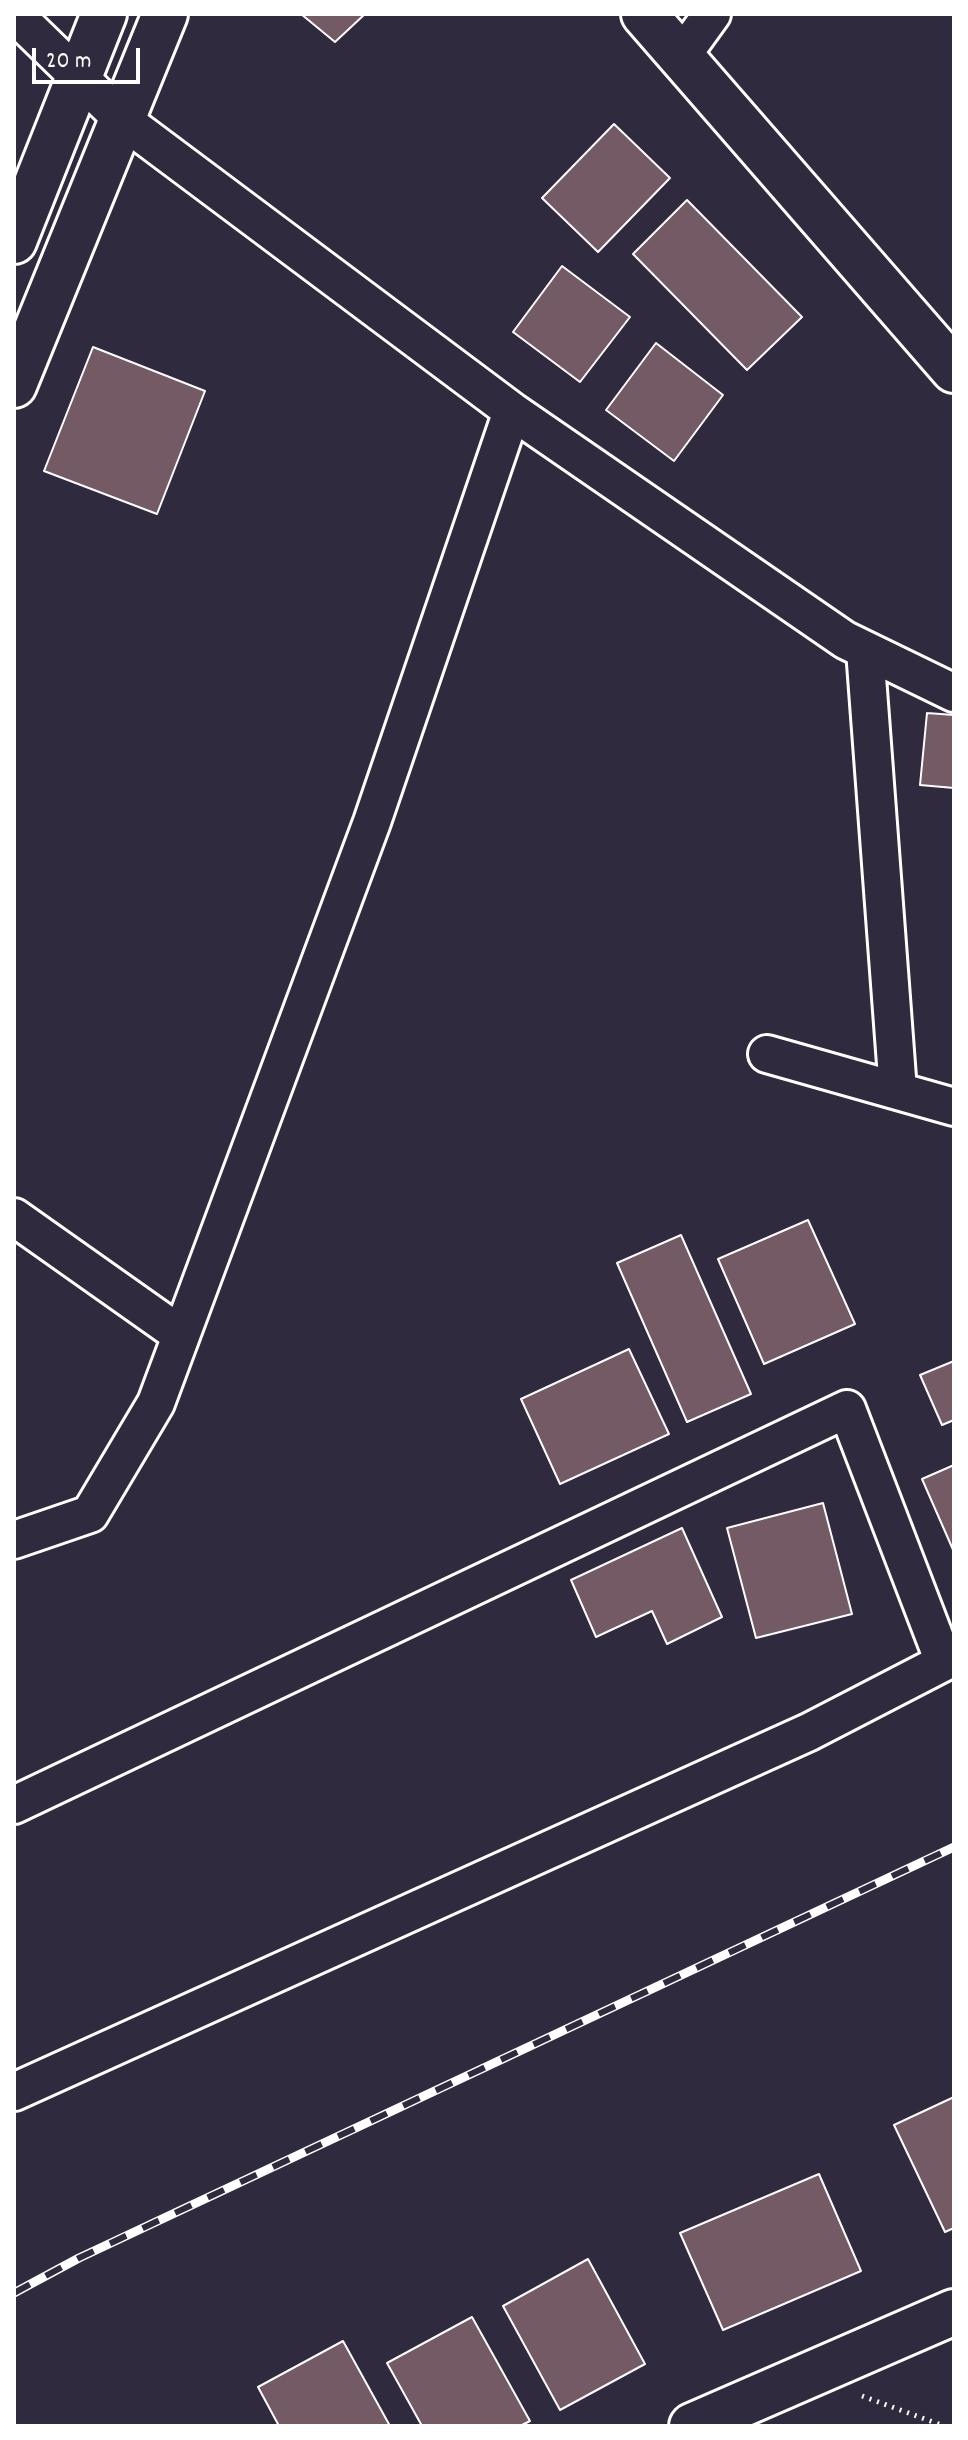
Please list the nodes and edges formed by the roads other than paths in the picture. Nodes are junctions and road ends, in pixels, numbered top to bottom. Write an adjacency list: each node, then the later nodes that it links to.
1 (14, 14): 7 (street)
2 (104, 14): 7 (main road)
3 (165, 14): 8 (main road)
4 (644, 14): 6 (main road)
5 (712, 14): 6 (street)
6 (681, 57): 10 (main road)
7 (79, 78): 8 (street); 9 (main road)
8 (123, 120): 11 (main road); 12 (street)
9 (14, 241)
10 (954, 370)
11 (14, 385)
12 (512, 411): 13 (street); 19 (street)
13 (865, 650): 14 (street); 16 (street)
14 (954, 693)
15 (767, 1054): 16 (street)
16 (898, 1091): 17 (street)
17 (954, 1107)
18 (14, 1217): 19 (street)
19 (181, 1335): 20 (street)
20 (14, 1540)
21 (949, 1659): 22 (street); 23 (street)
22 (14, 1805)
23 (14, 2092)
24 (954, 2312): 25 (main road)
25 (692, 2426)

